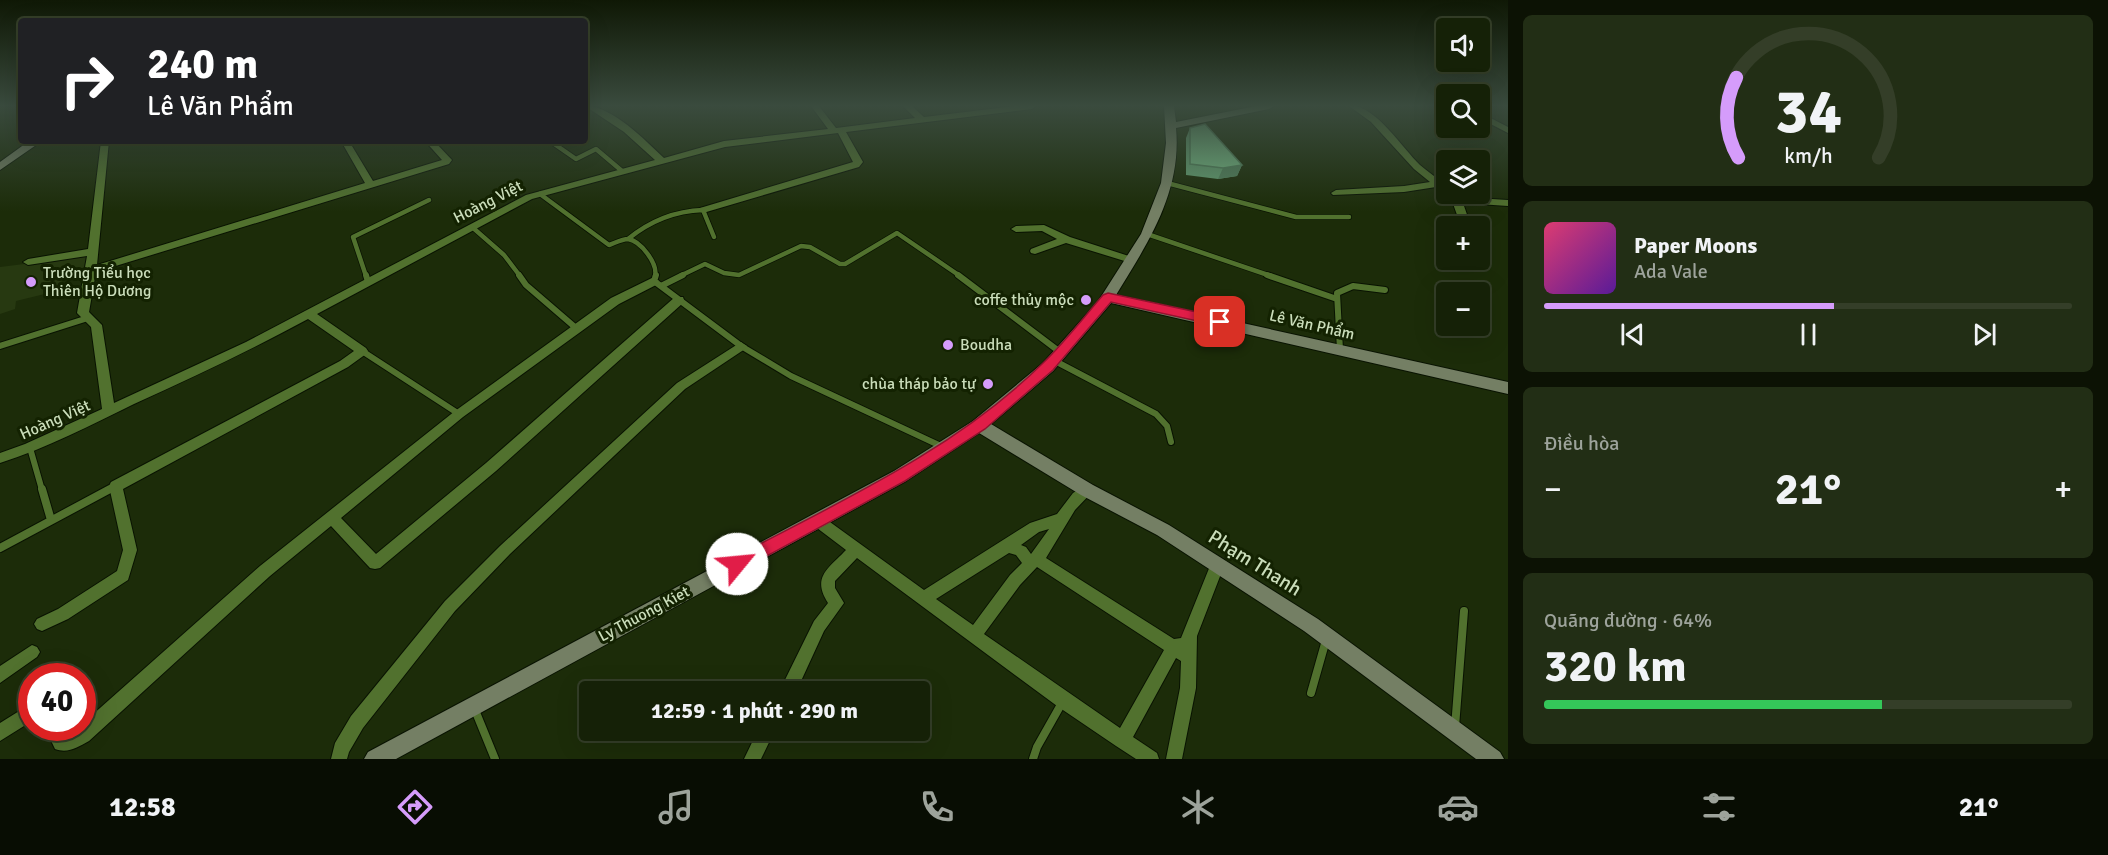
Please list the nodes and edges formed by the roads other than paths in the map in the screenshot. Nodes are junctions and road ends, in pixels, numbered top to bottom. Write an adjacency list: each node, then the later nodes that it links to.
1 (641, 141): 11 (street)
2 (745, 141): 11 (street, Hoàng Việt)
3 (844, 141): 23 (street)
4 (1172, 141): 15 (street, Ly Thuong Kiet)
5 (1393, 141): 14 (street)
6 (32, 144): 12 (street)
7 (105, 144): 32 (street)
8 (347, 144): 16 (street)
9 (432, 144): 16 (street)
10 (554, 144): 13 (lane)
11 (661, 160): 13 (street, Hoàng Việt)
12 (0, 167)
13 (622, 171): 19 (street, Hoàng Việt)
14 (1436, 182)
15 (1167, 183): 24 (lane); 27 (street, Ly Thuong Kiet)
16 (371, 185): 35 (street)
17 (1436, 187): 18 (street)
18 (1336, 193)
19 (540, 194): 25 (street, Hoàng Việt); 29 (lane)
20 (429, 200): 36 (lane)
21 (1490, 200): 22 (street)
22 (1508, 202)
23 (703, 210): 28 (lane); 29 (lane)
24 (1349, 217)
25 (472, 227): 36 (street, Hoàng Việt); 44 (lane)
26 (1016, 229): 30 (street)
27 (1147, 234): 33 (street, Ly Thuong Kiet); 40 (lane)
28 (714, 237)
29 (628, 239): 37 (lane)
30 (1066, 239): 31 (street); 33 (street)
31 (1035, 251)
32 (93, 252): 34 (street); 35 (street)
33 (1131, 260): 39 (street, Ly Thuong Kiet)
34 (28, 262)
35 (91, 270): 43 (street)
36 (369, 282): 42 (street, Hoàng Việt)
37 (658, 284): 41 (lane); 44 (street); 49 (lane)
38 (1385, 290): 40 (lane)
39 (1108, 298): 47 (street, Lê Văn Phẩm); 49 (street, Ly Thuong Kiet)
40 (1337, 299): 47 (lane)
41 (679, 300): 46 (lane); 60 (street)
42 (310, 315): 48 (street); 51 (street, Hoàng Việt)
43 (88, 318): 45 (lane); 51 (street)
44 (576, 328): 52 (street)
45 (0, 346)
46 (741, 346): 56 (lane); 89 (street)
47 (1340, 350): 50 (street, Lê Văn Phẩm)
48 (362, 351): 52 (lane); 58 (street)
49 (1058, 357): 53 (street, Ly Thuong Kiet); 54 (lane)
50 (1508, 388)
51 (109, 412): 55 (street, Hoàng Việt)
52 (459, 414): 60 (street)
53 (980, 425): 56 (street, Ly Thuong Kiet); 59 (street, Phạm Thanh)
54 (1171, 442)
55 (30, 448): 57 (street, Hoàng Việt); 62 (lane)
56 (944, 448): 63 (street, Ly Thuong Kiet)
57 (0, 458)
58 (116, 486): 62 (lane); 71 (street)
59 (1087, 490): 61 (street); 68 (street, Phạm Thanh)
60 (331, 517): 84 (street)
61 (1060, 519): 64 (street); 67 (street)
62 (51, 520): 65 (lane)
63 (818, 520): 66 (street); 82 (street, Ly Thuong Kiet)
64 (1008, 546): 67 (street); 69 (street)
65 (0, 548)
66 (856, 549): 69 (street); 79 (street)
67 (1034, 562): 72 (street); 75 (street)
68 (1217, 566): 73 (street); 74 (street, Phạm Thanh)
69 (924, 598): 72 (street)
70 (1464, 611): 85 (lane)
71 (42, 624)
72 (975, 634): 81 (street)
73 (1189, 636): 75 (street); 77 (street)
74 (1328, 637): 80 (lane); 85 (street, Phạm Thanh)
75 (1174, 647): 77 (street); 87 (street)
76 (32, 652): 78 (street)
77 (1189, 657): 95 (street)
78 (0, 675)
79 (792, 681)
80 (1311, 693)
81 (1063, 700): 87 (street); 93 (lane)
82 (473, 706): 90 (street, Ly Thuong Kiet); 91 (lane)
83 (18, 721): 86 (street)
84 (96, 723)
85 (1455, 730): 96 (street, Phạm Thanh)
86 (0, 733)
87 (1122, 740): 94 (street)
88 (761, 741): 92 (street)
89 (339, 759)
90 (375, 759)
91 (495, 759)
92 (752, 759)
93 (1033, 759)
94 (1151, 759)
95 (1174, 759)
96 (1493, 759)

